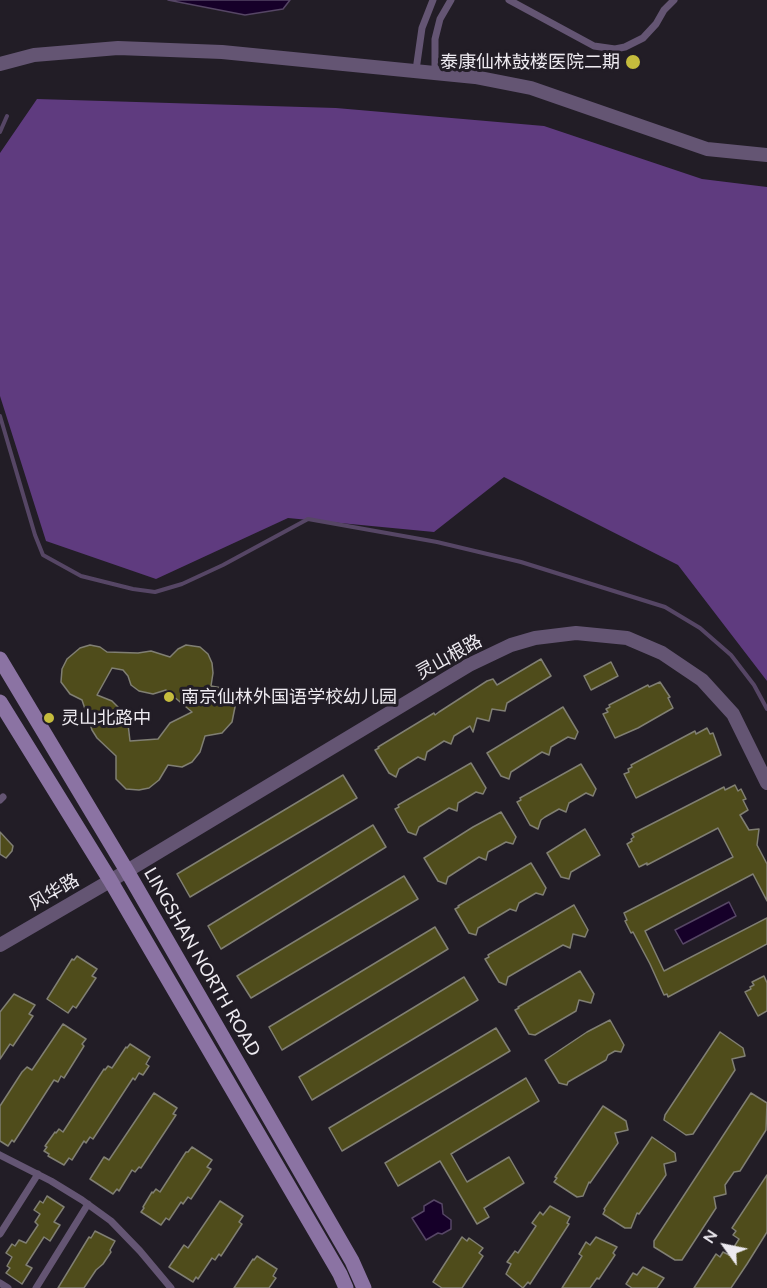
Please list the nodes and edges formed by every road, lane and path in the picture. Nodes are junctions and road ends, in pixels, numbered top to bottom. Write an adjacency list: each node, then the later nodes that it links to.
1 (433, 0): 6 (lane)
2 (451, 0): 7 (lane)
3 (509, 0): 4 (lane)
4 (674, 0)
5 (0, 64): 6 (street)
6 (416, 70): 7 (street)
7 (435, 72): 8 (street)
8 (767, 155)
9 (0, 659): 12 (main road, LINGSHAN NORTH ROAD)
10 (0, 702): 13 (main road, LINGSHAN NORTH ROAD)
11 (767, 783): 12 (street, 灵山根路)
12 (127, 871): 13 (street, 风华路); 24 (main road, LINGSHAN NORTH ROAD)
13 (110, 880): 14 (street, 风华路); 23 (main road, LINGSHAN NORTH ROAD)
14 (0, 945)
15 (0, 1155): 16 (lane)
16 (38, 1174): 17 (lane); 18 (lane)
17 (88, 1204): 21 (lane); 22 (lane)
18 (0, 1234)
19 (0, 1283): 20 (lane)
20 (8, 1288)
21 (36, 1288)
22 (171, 1288)
23 (346, 1288)
24 (364, 1288)

